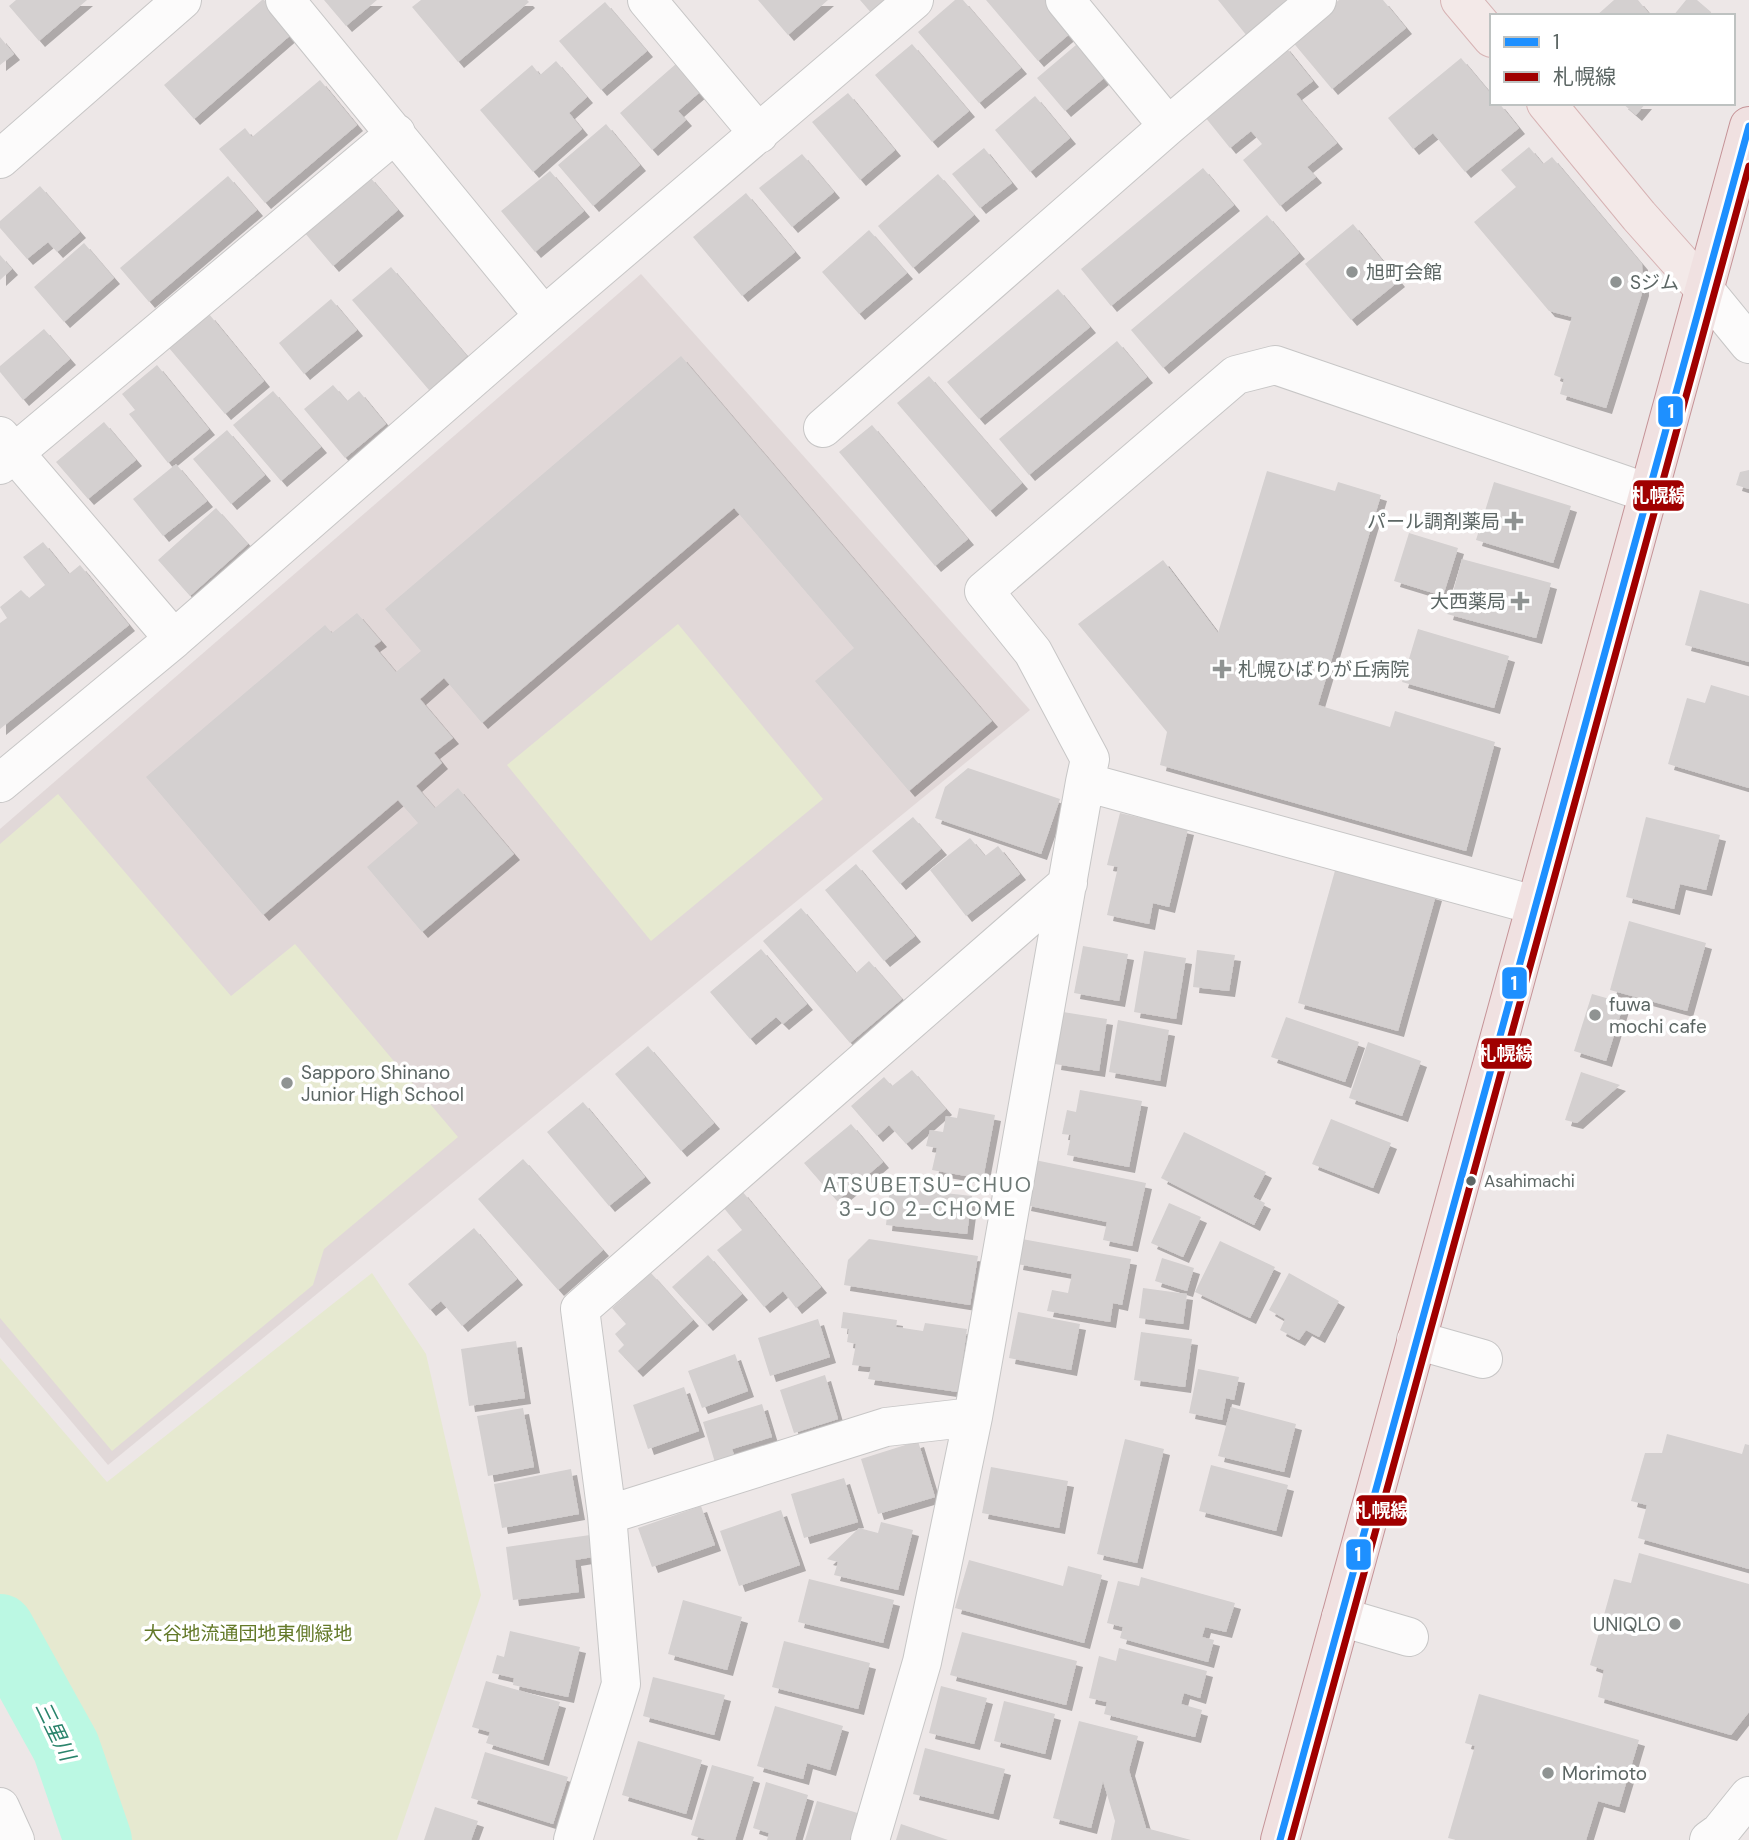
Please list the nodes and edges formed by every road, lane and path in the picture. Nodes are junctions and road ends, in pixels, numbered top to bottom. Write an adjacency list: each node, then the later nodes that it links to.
1 (182, 0): 14 (street)
2 (285, 0): 12 (street)
3 (647, 0): 13 (street)
4 (914, 0): 13 (street)
5 (1065, 0): 10 (street)
6 (1317, 0): 10 (street)
7 (1460, 0): 8 (main road)
8 (1490, 36)
9 (1548, 105): 15 (main road)
10 (1168, 126): 18 (street)
11 (1749, 127): 15 (highway)
12 (396, 133): 16 (street); 19 (street)
13 (760, 134): 16 (street)
14 (0, 159)
15 (1704, 289): 17 (street); 20 (highway)
16 (544, 316): 21 (street)
17 (1749, 344)
18 (823, 428)
19 (5, 452): 21 (street)
20 (1648, 493): 22 (street); 25 (highway)
21 (174, 639): 23 (street)
22 (1085, 782): 24 (street); 25 (street)
23 (0, 783)
24 (1068, 883): 28 (street); 29 (street)
25 (1534, 905): 26 (highway)
26 (1416, 1340): 27 (street); 30 (highway)
27 (1483, 1359)
28 (973, 1417): 29 (street); 36 (street)
29 (607, 1515): 35 (street)
30 (1340, 1617): 31 (street); 37 (highway)
31 (1409, 1637)
32 (1749, 1796): 38 (street)
33 (0, 1807): 34 (street)
34 (15, 1840)
35 (573, 1840)
36 (870, 1840)
37 (1280, 1840)
38 (1709, 1840)

